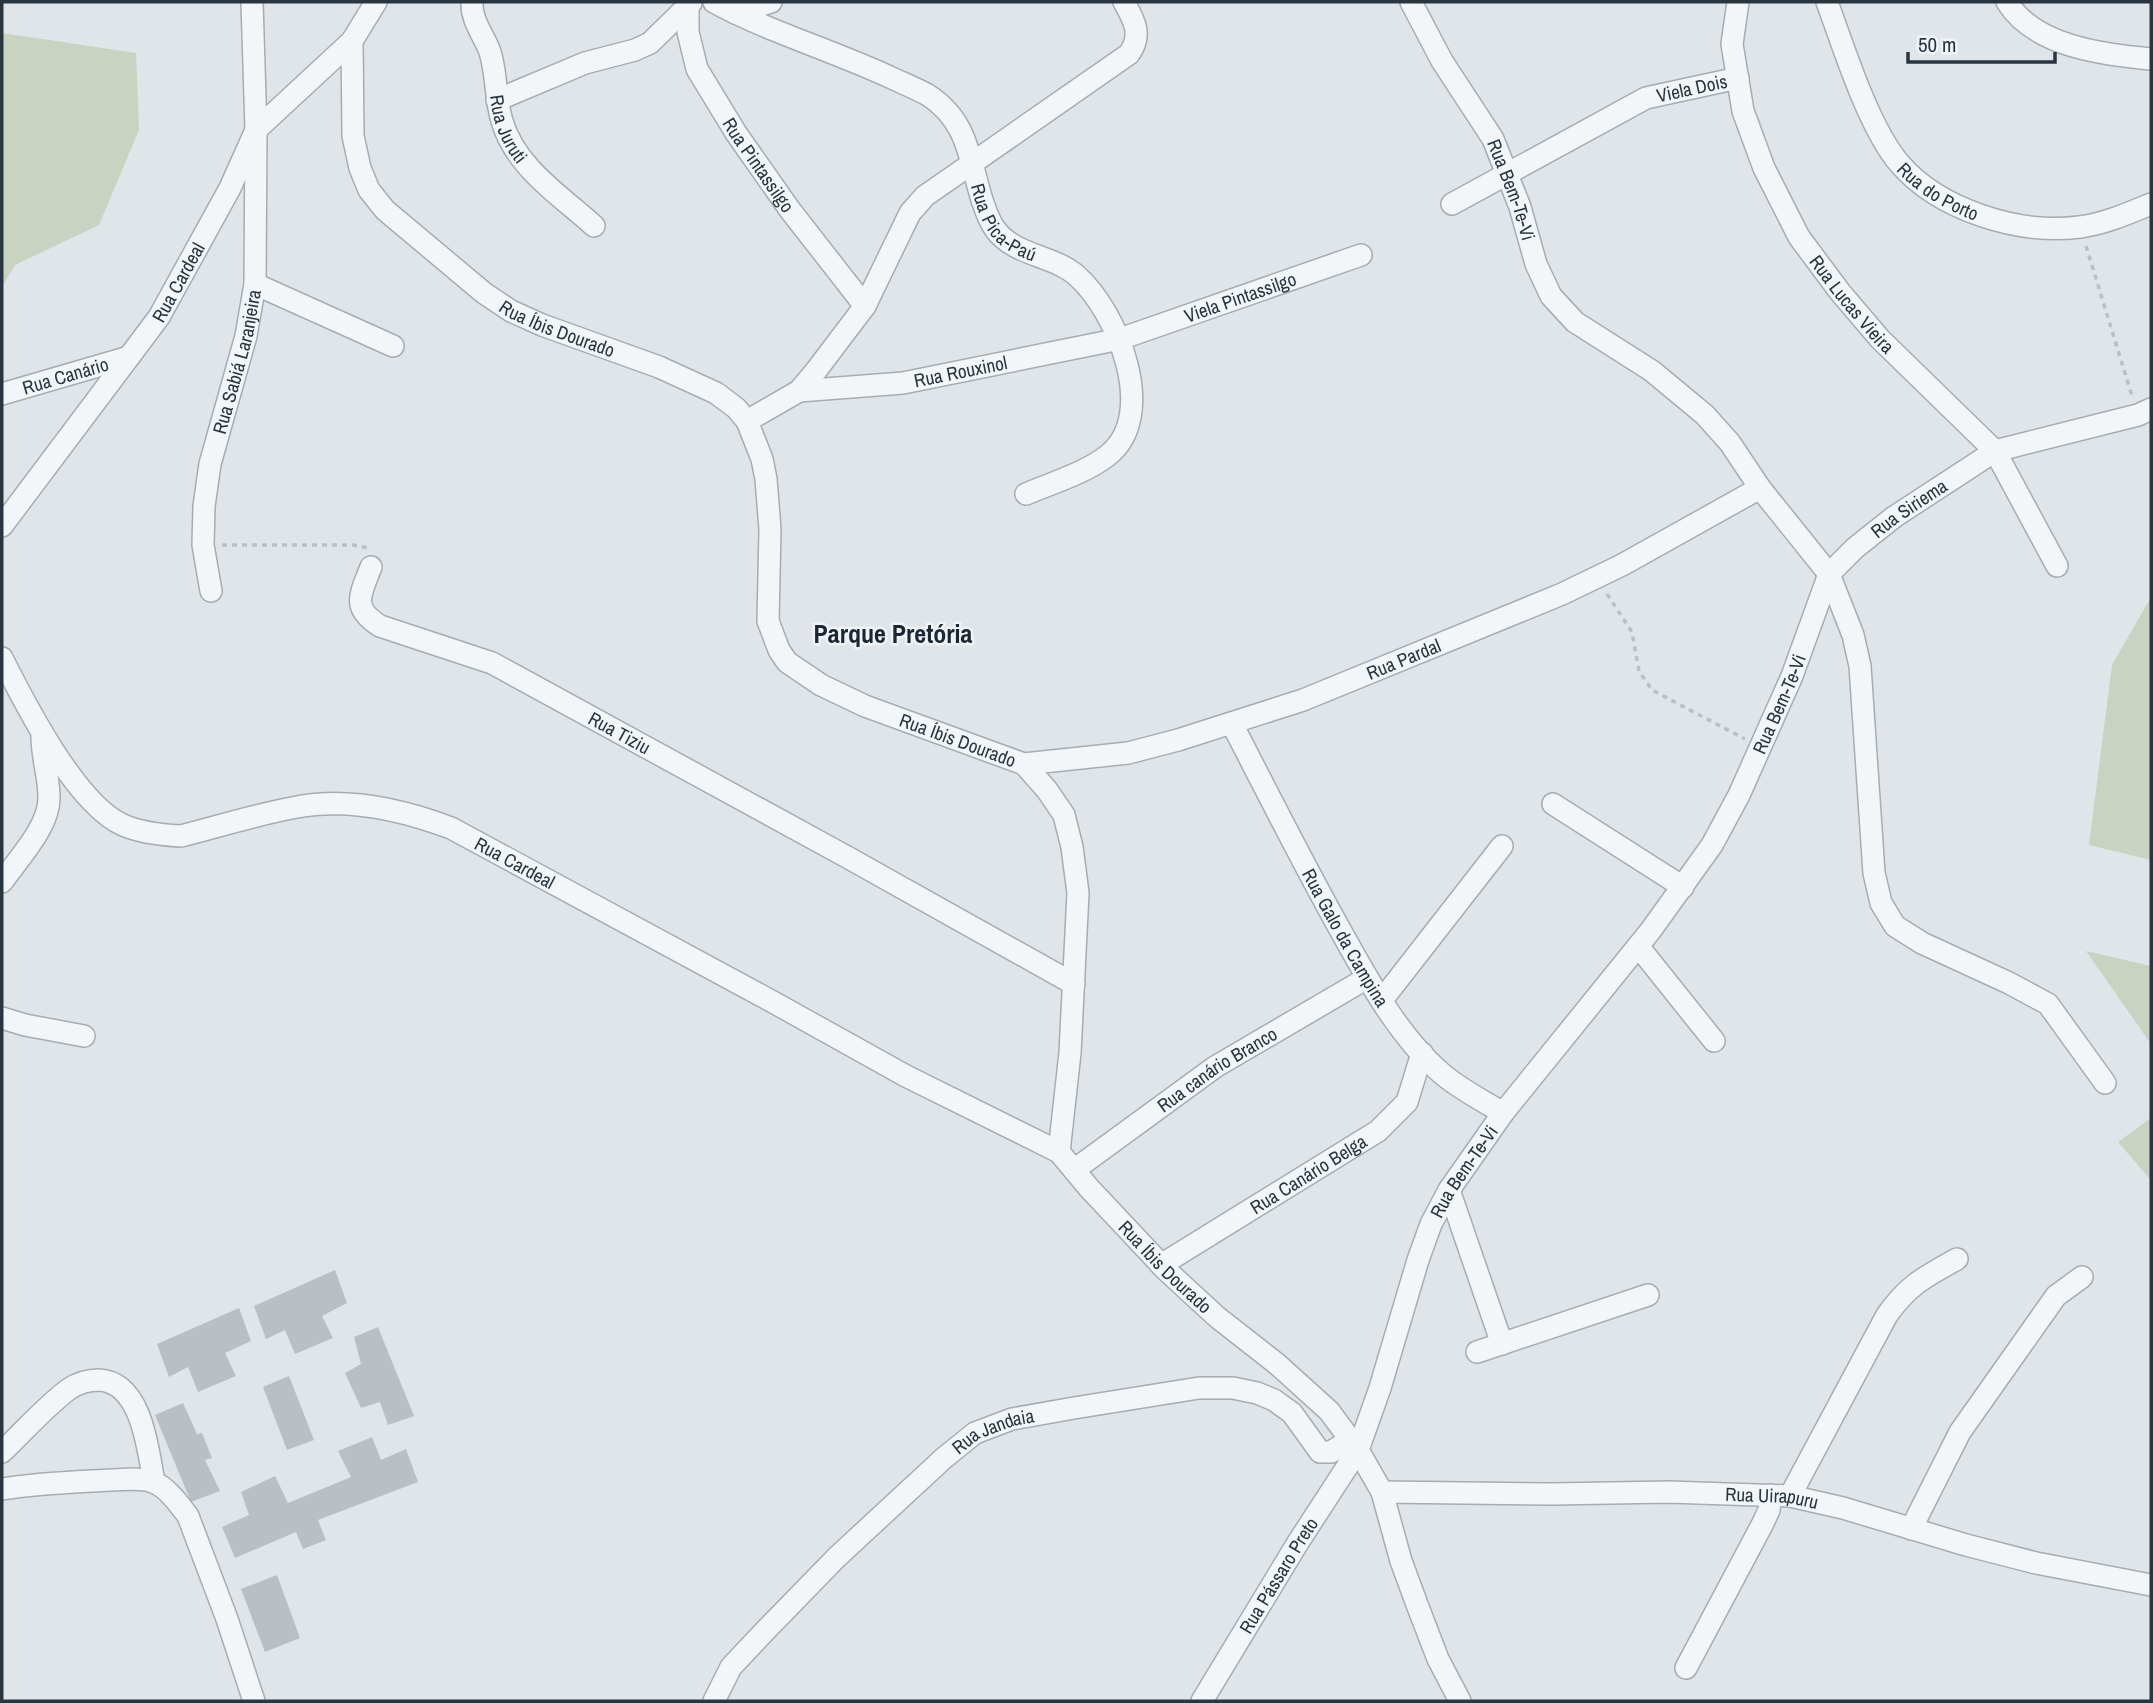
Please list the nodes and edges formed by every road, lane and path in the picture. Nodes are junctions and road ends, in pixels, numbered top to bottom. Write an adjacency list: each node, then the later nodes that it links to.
1 (252, 2): 17 (street, Rua Sabiá Laranjeira)
2 (376, 2): 13 (street)
3 (472, 2): 16 (street, Rua Juruti)
4 (714, 2): 12 (street, Rua Pica-Paú)
5 (771, 2): 12 (street)
6 (1124, 2): 18 (street)
7 (1410, 2): 19 (street, Rua Bem-Te-Vi)
8 (1738, 2): 15 (street, Rua Lucas Vieira)
9 (1827, 2): 23 (street, Rua do Porto)
10 (2007, 2): 14 (street)
11 (691, 4): 16 (street); 26 (street, Rua Pintassilgo)
12 (735, 13): 18 (street, Rua Pica-Paú)
13 (352, 41): 17 (street, Rua Cardeal); 33 (street, Rua Íbis Dourado)
14 (2151, 59)
15 (1738, 78): 19 (street, Viela Dois); 34 (street, Rua Lucas Vieira)
16 (497, 100): 22 (street, Rua Juruti)
17 (256, 130): 25 (street, Rua Sabiá Laranjeira); 29 (street, Rua Cardeal)
18 (971, 164): 26 (street); 27 (street, Rua Pica-Paú)
19 (1508, 173): 20 (street, Viela Dois); 35 (street, Rua Bem-Te-Vi)
20 (1452, 204)
21 (2151, 204): 23 (street, Rua do Porto)
22 (594, 226)
23 (2080, 228): 32 (path)
24 (1361, 254): 27 (street, Viela Pintassilgo)
25 (255, 284): 28 (street); 38 (street, Rua Sabiá Laranjeira)
26 (864, 306): 30 (street)
27 (1121, 339): 30 (street, Rua Rouxinol); 36 (street, Rua Pica-Paú)
28 (393, 346)
29 (129, 357): 31 (street, Rua Canário); 37 (street, Rua Cardeal)
30 (799, 391): 33 (street)
31 (2, 394)
32 (2144, 412): 34 (street, Rua Siriema)
33 (747, 421): 48 (street, Rua Íbis Dourado)
34 (1995, 451): 39 (street, Rua Lucas Vieira); 41 (street, Rua Siriema)
35 (1760, 488): 41 (street, Rua Bem-Te-Vi); 42 (street, Rua Pardal)
36 (1026, 494)
37 (2, 526)
38 (203, 545): 40 (path); 43 (street, Rua Sabiá Laranjeira)
39 (2057, 566)
40 (371, 567): 55 (street, Rua Tiziu)
41 (1829, 574): 47 (street, Rua Bem-Te-Vi); 61 (street)
42 (1597, 578): 45 (street, Rua Pardal); 47 (path)
43 (211, 591)
44 (2, 658): 46 (street, Rua Cardeal)
45 (1232, 724): 48 (street, Rua Pardal); 54 (street, Rua Galo da Campina)
46 (42, 733): 51 (street); 63 (street, Rua Cardeal)
47 (1760, 747): 52 (street, Rua Bem-Te-Vi)
48 (1024, 764): 55 (street, Rua Íbis Dourado)
49 (1553, 804): 52 (street)
50 (1502, 846): 56 (street)
51 (2, 882)
52 (1683, 887): 53 (street, Rua Bem-Te-Vi)
53 (1638, 946): 59 (street); 62 (street, Rua Bem-Te-Vi)
54 (1367, 978): 56 (street, Rua Galo da Campina); 64 (street, Rua canário Branco)
55 (1074, 984): 63 (street, Rua Íbis Dourado)
56 (1382, 1000): 60 (street, Rua Galo da Campina)
57 (2, 1018): 58 (street)
58 (84, 1036)
59 (1714, 1041)
60 (1422, 1052): 62 (street, Rua Galo da Campina); 67 (street, Rua Canário Belga)
61 (2105, 1083)
62 (1503, 1113): 65 (street, Rua Bem-Te-Vi)
63 (1059, 1152): 64 (street, Rua Íbis Dourado)
64 (1074, 1170): 67 (street, Rua Íbis Dourado)
65 (1449, 1190): 70 (street); 72 (street, Rua Bem-Te-Vi)
66 (1957, 1259): 77 (street)
67 (1161, 1265): 72 (street, Rua Íbis Dourado)
68 (2082, 1277): 78 (street)
69 (1647, 1295): 70 (street)
70 (1502, 1344): 71 (street)
71 (1477, 1352)
72 (1354, 1445): 76 (street, Rua Íbis Dourado); 82 (street, Rua Jandaia); 83 (street, Rua Pássaro Preto)
73 (2, 1452): 74 (street)
74 (154, 1482): 75 (street); 81 (street)
75 (2, 1489)
76 (1382, 1492): 77 (street, Rua Uirapuru); 84 (street, Rua Íbis Dourado)
77 (1780, 1495): 78 (street, Rua Uirapuru); 80 (street)
78 (1911, 1529): 79 (street, Rua Uirapuru)
79 (2151, 1585)
80 (1685, 1668)
81 (254, 1701)
82 (714, 1701)
83 (1202, 1701)
84 (1461, 1701)

